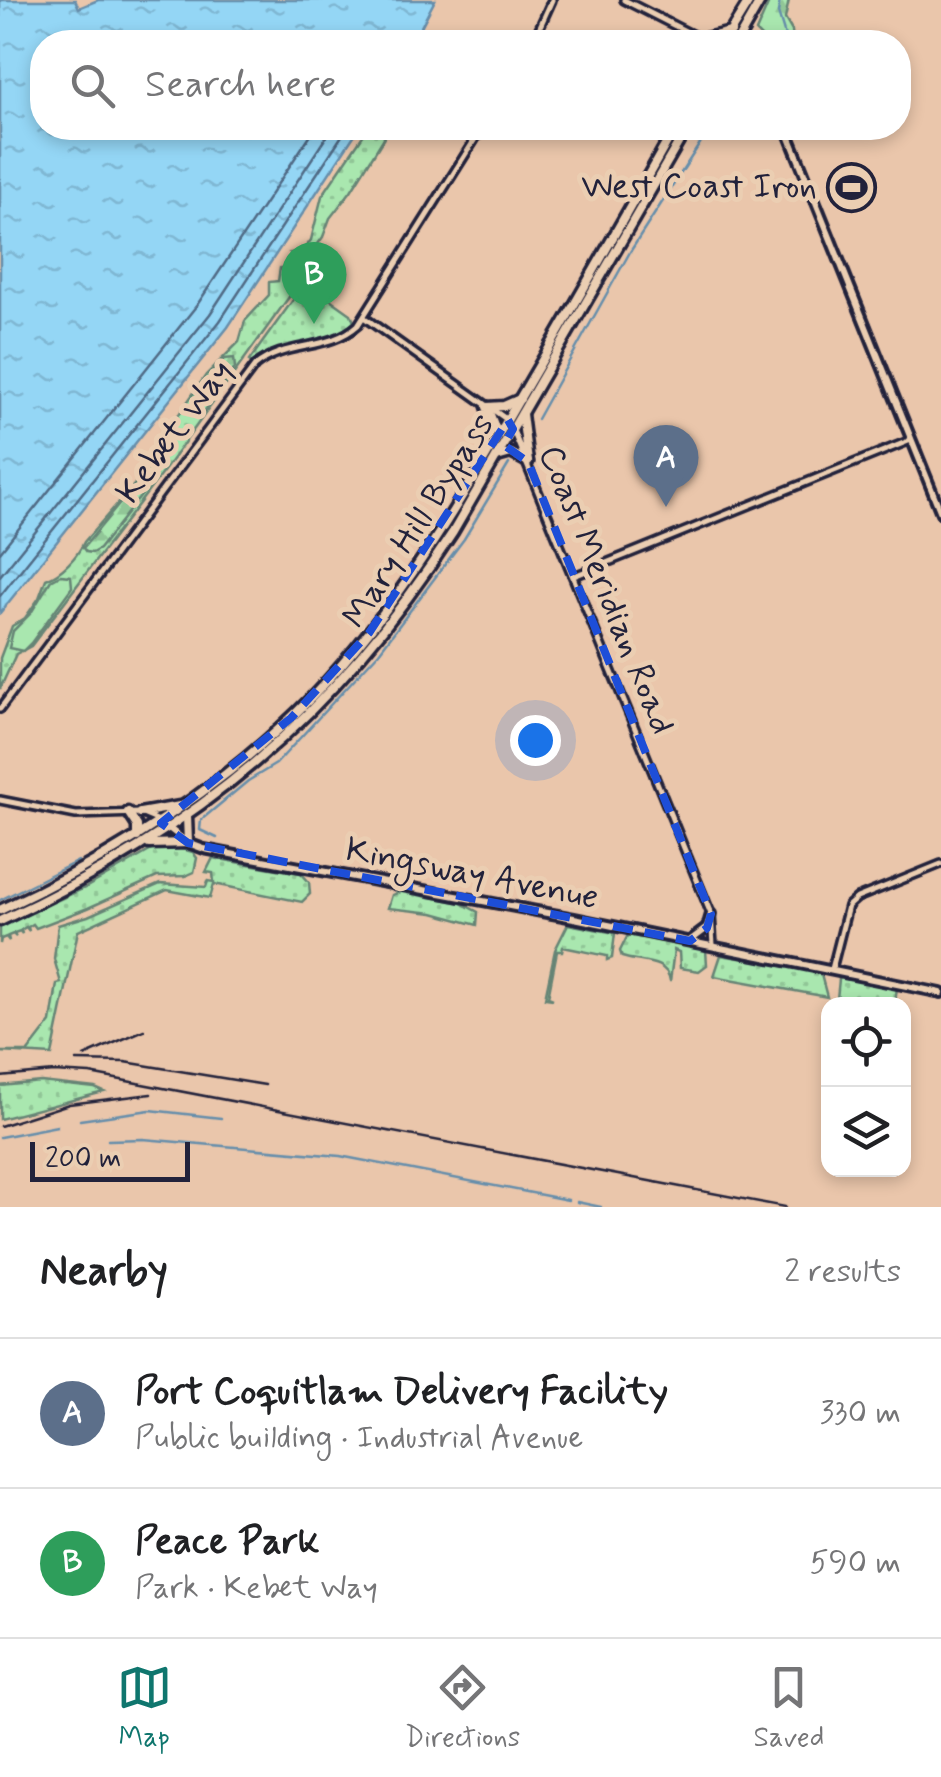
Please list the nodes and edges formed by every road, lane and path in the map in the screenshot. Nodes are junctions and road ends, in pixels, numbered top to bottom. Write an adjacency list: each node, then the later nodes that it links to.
1 (552, 0): 5 (street)
2 (624, 0): 6 (street)
3 (750, 0): 7 (highway)
4 (761, 0): 8 (highway)
5 (538, 30)
6 (682, 30)
7 (731, 30)
8 (745, 30)
9 (475, 140): 13 (street, Kebet Way)
10 (668, 140): 14 (highway, Mary Hill Bypass)
11 (680, 140): 16 (highway, Mary Hill Bypass)
12 (791, 140): 20 (main road)
13 (364, 317): 15 (street, Coast Meridian Road); 25 (street, Kebet Way)
14 (520, 399): 15 (highway); 17 (highway, Mary Hill Bypass)
15 (488, 407): 17 (street, Coast Meridian Road); 19 (highway)
16 (522, 414): 18 (highway, Mary Hill Bypass); 22 (highway)
17 (508, 420): 18 (street, Coast Meridian Road); 19 (highway, Mary Hill Bypass)
18 (513, 430): 21 (highway, Mary Hill Bypass); 22 (street, Coast Meridian Road)
19 (498, 435): 27 (highway, Mary Hill Bypass)
20 (912, 440): 23 (main road); 24 (street)
21 (496, 457): 22 (highway); 30 (highway, Mary Hill Bypass)
22 (528, 462): 24 (street, Coast Meridian Road)
23 (941, 513)
24 (574, 576): 37 (street, Coast Meridian Road)
25 (0, 709)
26 (0, 800): 28 (street, Kingsway Avenue)
27 (185, 805): 29 (highway); 31 (highway, Mary Hill Bypass)
28 (128, 812): 29 (street, Kingsway Avenue); 32 (highway)
29 (140, 813): 31 (street, Kingsway Avenue)
30 (187, 816): 31 (highway, Mary Hill Bypass); 33 (highway)
31 (165, 826): 32 (highway, Mary Hill Bypass); 33 (main road, Kingsway Avenue); 34 (highway, Mary Hill Bypass)
32 (137, 837): 36 (highway, Mary Hill Bypass)
33 (188, 843): 34 (highway); 39 (main road, Kingsway Avenue)
34 (146, 844): 38 (highway, Mary Hill Bypass)
35 (941, 864): 41 (street)
36 (0, 910)
37 (711, 914): 39 (main road); 40 (street, Coast Meridian Road)
38 (0, 920)
39 (690, 941): 40 (main road, Kingsway Avenue)
40 (713, 945): 41 (main road, Kingsway Avenue)
41 (832, 969): 42 (main road, Kingsway Avenue)
42 (941, 992)

